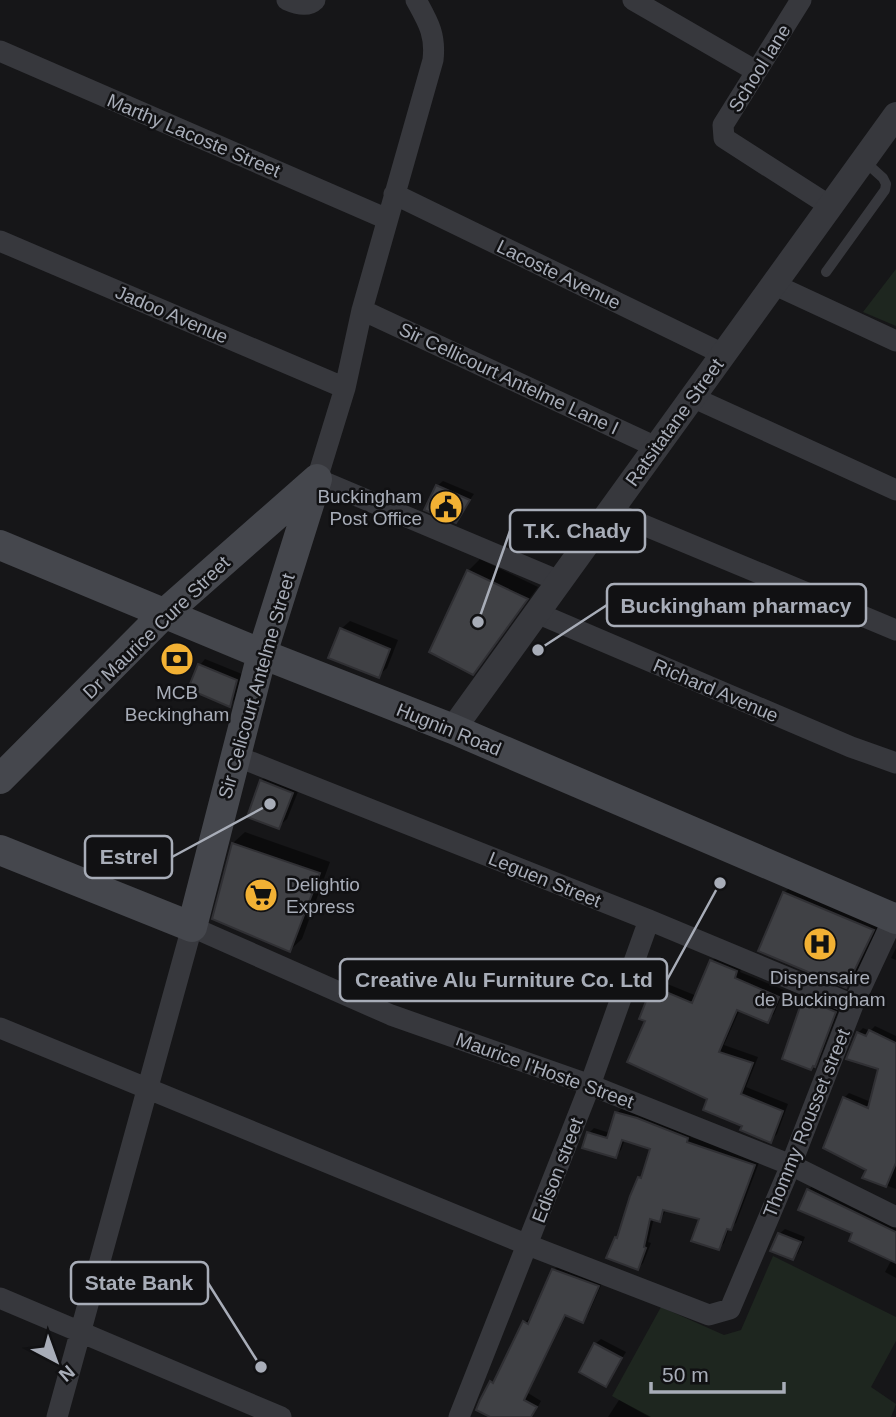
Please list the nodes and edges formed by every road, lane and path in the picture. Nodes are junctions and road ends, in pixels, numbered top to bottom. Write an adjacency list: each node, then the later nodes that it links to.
1 (287, 0): 2 (street)
2 (316, 0)
3 (416, 0): 10 (street, Sir Celicourt Antelme Street)
4 (633, 0): 7 (street)
5 (801, 0): 7 (street, School lane)
6 (0, 51): 12 (street, Marthy Lacoste Street)
7 (756, 71): 11 (street, School lane)
8 (896, 115): 9 (street, Ratsitatane Street)
9 (863, 160): 11 (street, Ratsitatane Street); 14 (lane)
10 (394, 194): 12 (street, Sir Celicourt Antelme Street); 18 (street, Lacoste Avenue)
11 (830, 205): 15 (street, Ratsitatane Street)
12 (387, 219): 16 (street, Sir Celicourt Antelme Street)
13 (0, 241): 19 (street, Jadoo Avenue)
14 (826, 272)
15 (774, 284): 17 (street); 18 (street, Ratsitatane Street)
16 (362, 310): 19 (street, Sir Celicourt Antelme Street); 21 (street, Sir Cellicourt Antelme Lane I)
17 (896, 341)
18 (723, 354): 20 (street, Ratsitatane Street)
19 (345, 388): 22 (street, Sir Celicourt Antelme Street)
20 (692, 397): 21 (street, Ratsitatane Street); 23 (street)
21 (656, 447): 24 (street, Ratsitatane Street)
22 (317, 479): 26 (street); 27 (main road, Dr Maurice Cure Street); 30 (main road, Sir Celicourt Antelme Street)
23 (896, 490)
24 (610, 511): 26 (street, Ratsitatane Street); 29 (street)
25 (0, 545): 27 (main road, Hugnin Road)
26 (559, 581): 28 (street, Ratsitatane Street)
27 (165, 613): 30 (main road, Hugnin Road); 34 (main road, Dr Maurice Cure Street)
28 (537, 613): 31 (street, Ratsitatane Street); 33 (street, Richard Avenue)
29 (896, 630)
30 (262, 654): 31 (main road, Hugnin Road); 32 (main road, Sir Celicourt Antelme Street)
31 (453, 729): 36 (main road, Hugnin Road)
32 (236, 756): 37 (street, Leguen Street); 38 (main road, Sir Celicourt Antelme Street)
33 (896, 763)
34 (0, 779)
35 (0, 850): 38 (main road)
36 (895, 917): 39 (street, Thommy Rousset street)
37 (649, 920): 39 (street, Leguen Street); 41 (street, Edison street)
38 (192, 927): 41 (street, Maurice I'Hoste Street); 42 (street, Sir Celicourt Antelme Street)
39 (853, 1005): 43 (street, Thommy Rousset street)
40 (0, 1028): 42 (street)
41 (590, 1085): 43 (street, Maurice I'Hoste Street); 45 (street, Edison street)
42 (149, 1089): 45 (street); 47 (street, Sir Celicourt Antelme Street)
43 (791, 1165): 44 (street, Maurice I'Hoste Street); 45 (street, Thommy Rousset street)
44 (896, 1217)
45 (528, 1245): 50 (street, Edison street)
46 (0, 1298): 47 (street)
47 (81, 1332): 48 (street, Sir Celicourt Antelme Street); 49 (street)
48 (57, 1417)
49 (281, 1417)
50 (459, 1417)

